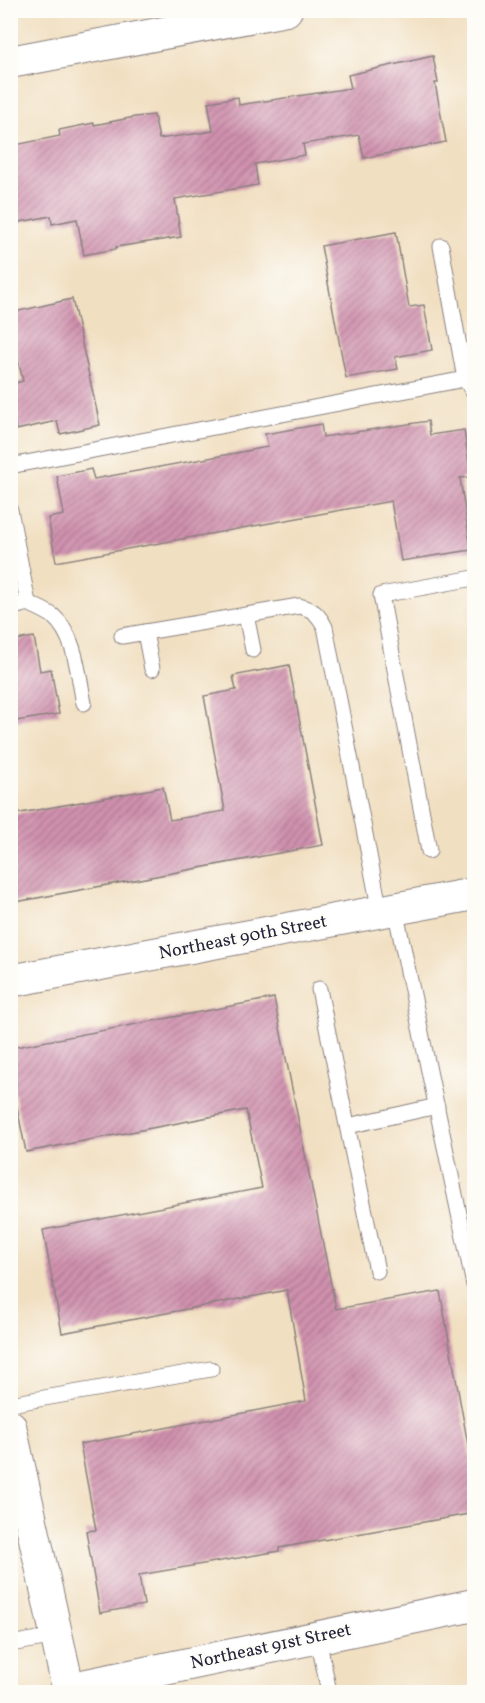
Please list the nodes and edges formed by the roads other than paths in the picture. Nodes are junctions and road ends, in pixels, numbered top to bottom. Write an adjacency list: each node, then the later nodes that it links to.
1 (286, 10): 2 (street)
2 (10, 62)
3 (441, 246): 4 (lane)
4 (467, 340): 5 (lane)
5 (465, 379): 6 (lane); 7 (lane)
6 (474, 393)
7 (10, 466)
8 (10, 510): 10 (lane)
9 (474, 578): 18 (lane)
10 (28, 603): 11 (lane); 17 (lane)
11 (10, 608)
12 (246, 615): 13 (lane); 15 (lane); 20 (lane)
13 (145, 632): 14 (lane); 16 (lane)
14 (122, 636)
15 (253, 650)
16 (152, 669)
17 (84, 703)
18 (429, 851)
19 (474, 894): 20 (street, Northeast 90th Street)
20 (388, 910): 21 (street, Northeast 90th Street); 23 (lane)
21 (10, 981)
22 (319, 989): 24 (lane)
23 (437, 1106): 24 (lane); 26 (lane)
24 (348, 1126): 25 (lane)
25 (377, 1270)
26 (474, 1285)
27 (212, 1370): 28 (lane)
28 (11, 1425): 30 (street)
29 (474, 1605): 31 (street, Northeast 91st Street)
30 (56, 1636): 32 (lane); 33 (street)
31 (318, 1638): 33 (street, Northeast 91st Street); 34 (lane)
32 (10, 1644)
33 (68, 1691)
34 (329, 1692)

